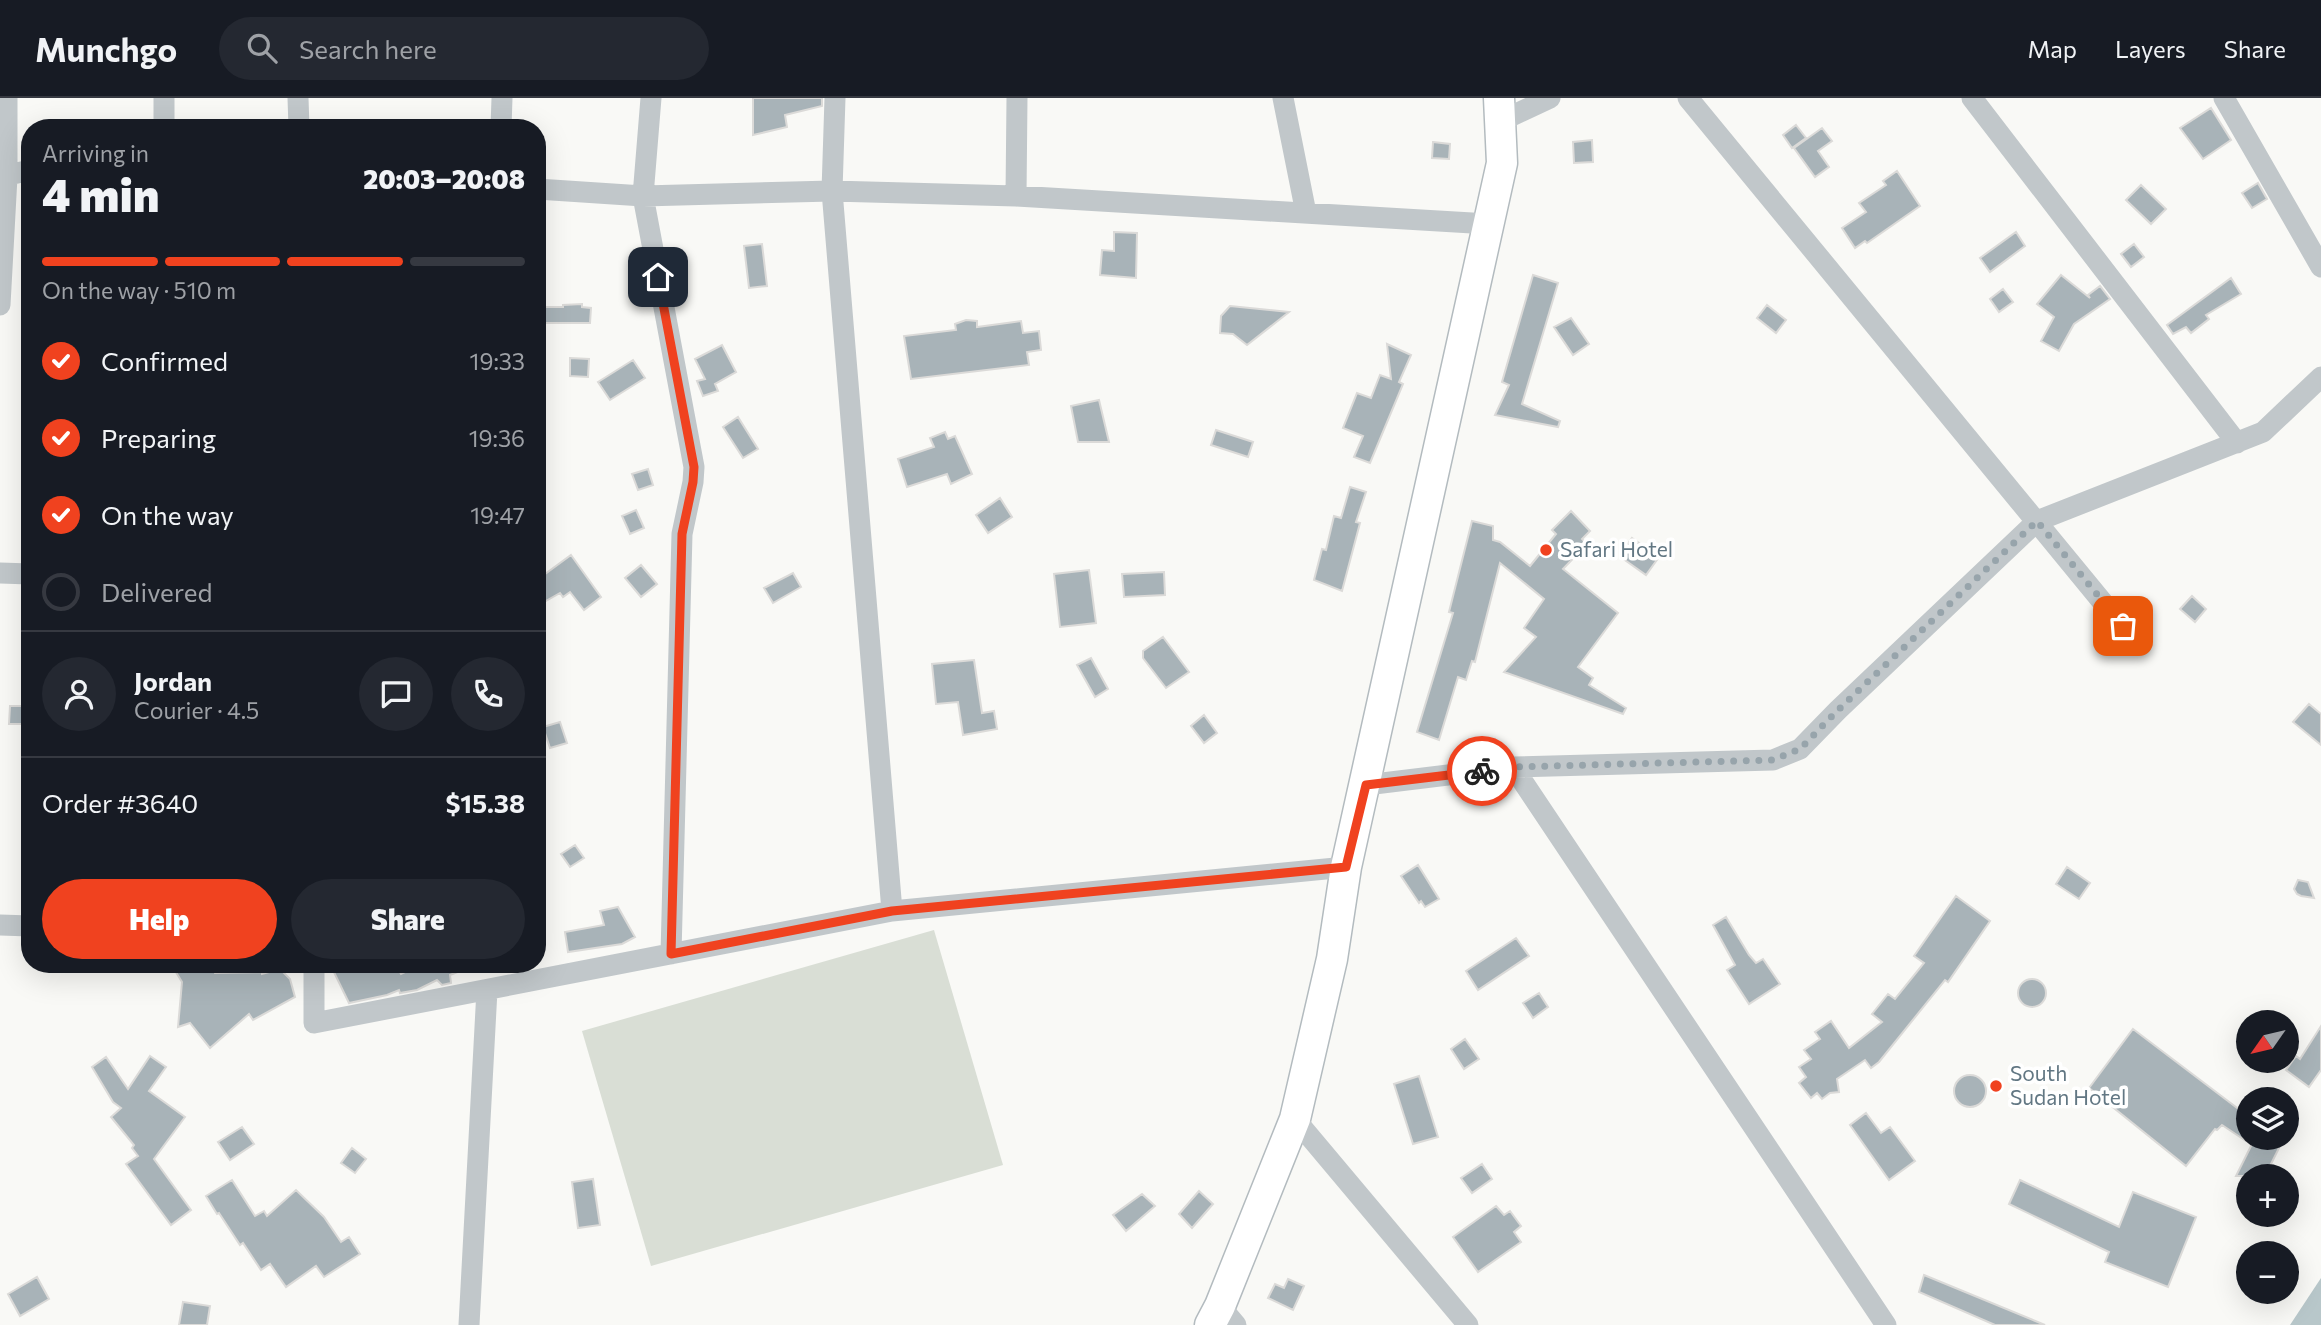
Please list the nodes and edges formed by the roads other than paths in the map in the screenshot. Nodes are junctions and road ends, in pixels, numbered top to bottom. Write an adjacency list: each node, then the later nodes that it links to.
1 (7, 98): 18 (street)
2 (164, 98): 14 (street)
3 (299, 98): 15 (street)
4 (502, 98): 16 (street)
5 (651, 98): 21 (street)
6 (835, 98): 20 (street)
7 (1017, 98): 22 (street)
8 (1283, 98): 23 (street)
9 (1550, 98): 13 (street)
10 (1688, 98): 29 (street)
11 (1972, 98): 28 (street)
12 (2224, 98): 25 (street)
13 (1500, 109): 24 (street)
14 (164, 119)
15 (299, 119)
16 (501, 119)
17 (21, 172): 18 (street)
18 (3, 177): 26 (street)
19 (546, 190): 21 (street)
20 (832, 191): 21 (street); 22 (street); 36 (street)
21 (643, 196): 39 (street)
22 (1016, 196): 23 (street)
23 (1307, 213): 24 (street)
24 (1489, 224): 34 (street)
25 (2321, 267)
26 (0, 305)
27 (2321, 377): 28 (street)
28 (2237, 443): 29 (street)
29 (2037, 521): 32 (street); 33 (street)
30 (0, 573): 31 (street)
31 (21, 574)
32 (2123, 626)
33 (1513, 767): 34 (street); 46 (street)
34 (1366, 785): 35 (street)
35 (1346, 867): 36 (street); 42 (street)
36 (892, 911): 39 (street)
37 (0, 925): 38 (street)
38 (21, 926)
39 (671, 954): 41 (street)
40 (314, 973): 41 (street)
41 (487, 990): 44 (street)
42 (1295, 1119): 43 (street); 45 (street)
43 (1222, 1319)
44 (469, 1325)
45 (1468, 1325)
46 (1886, 1325)

